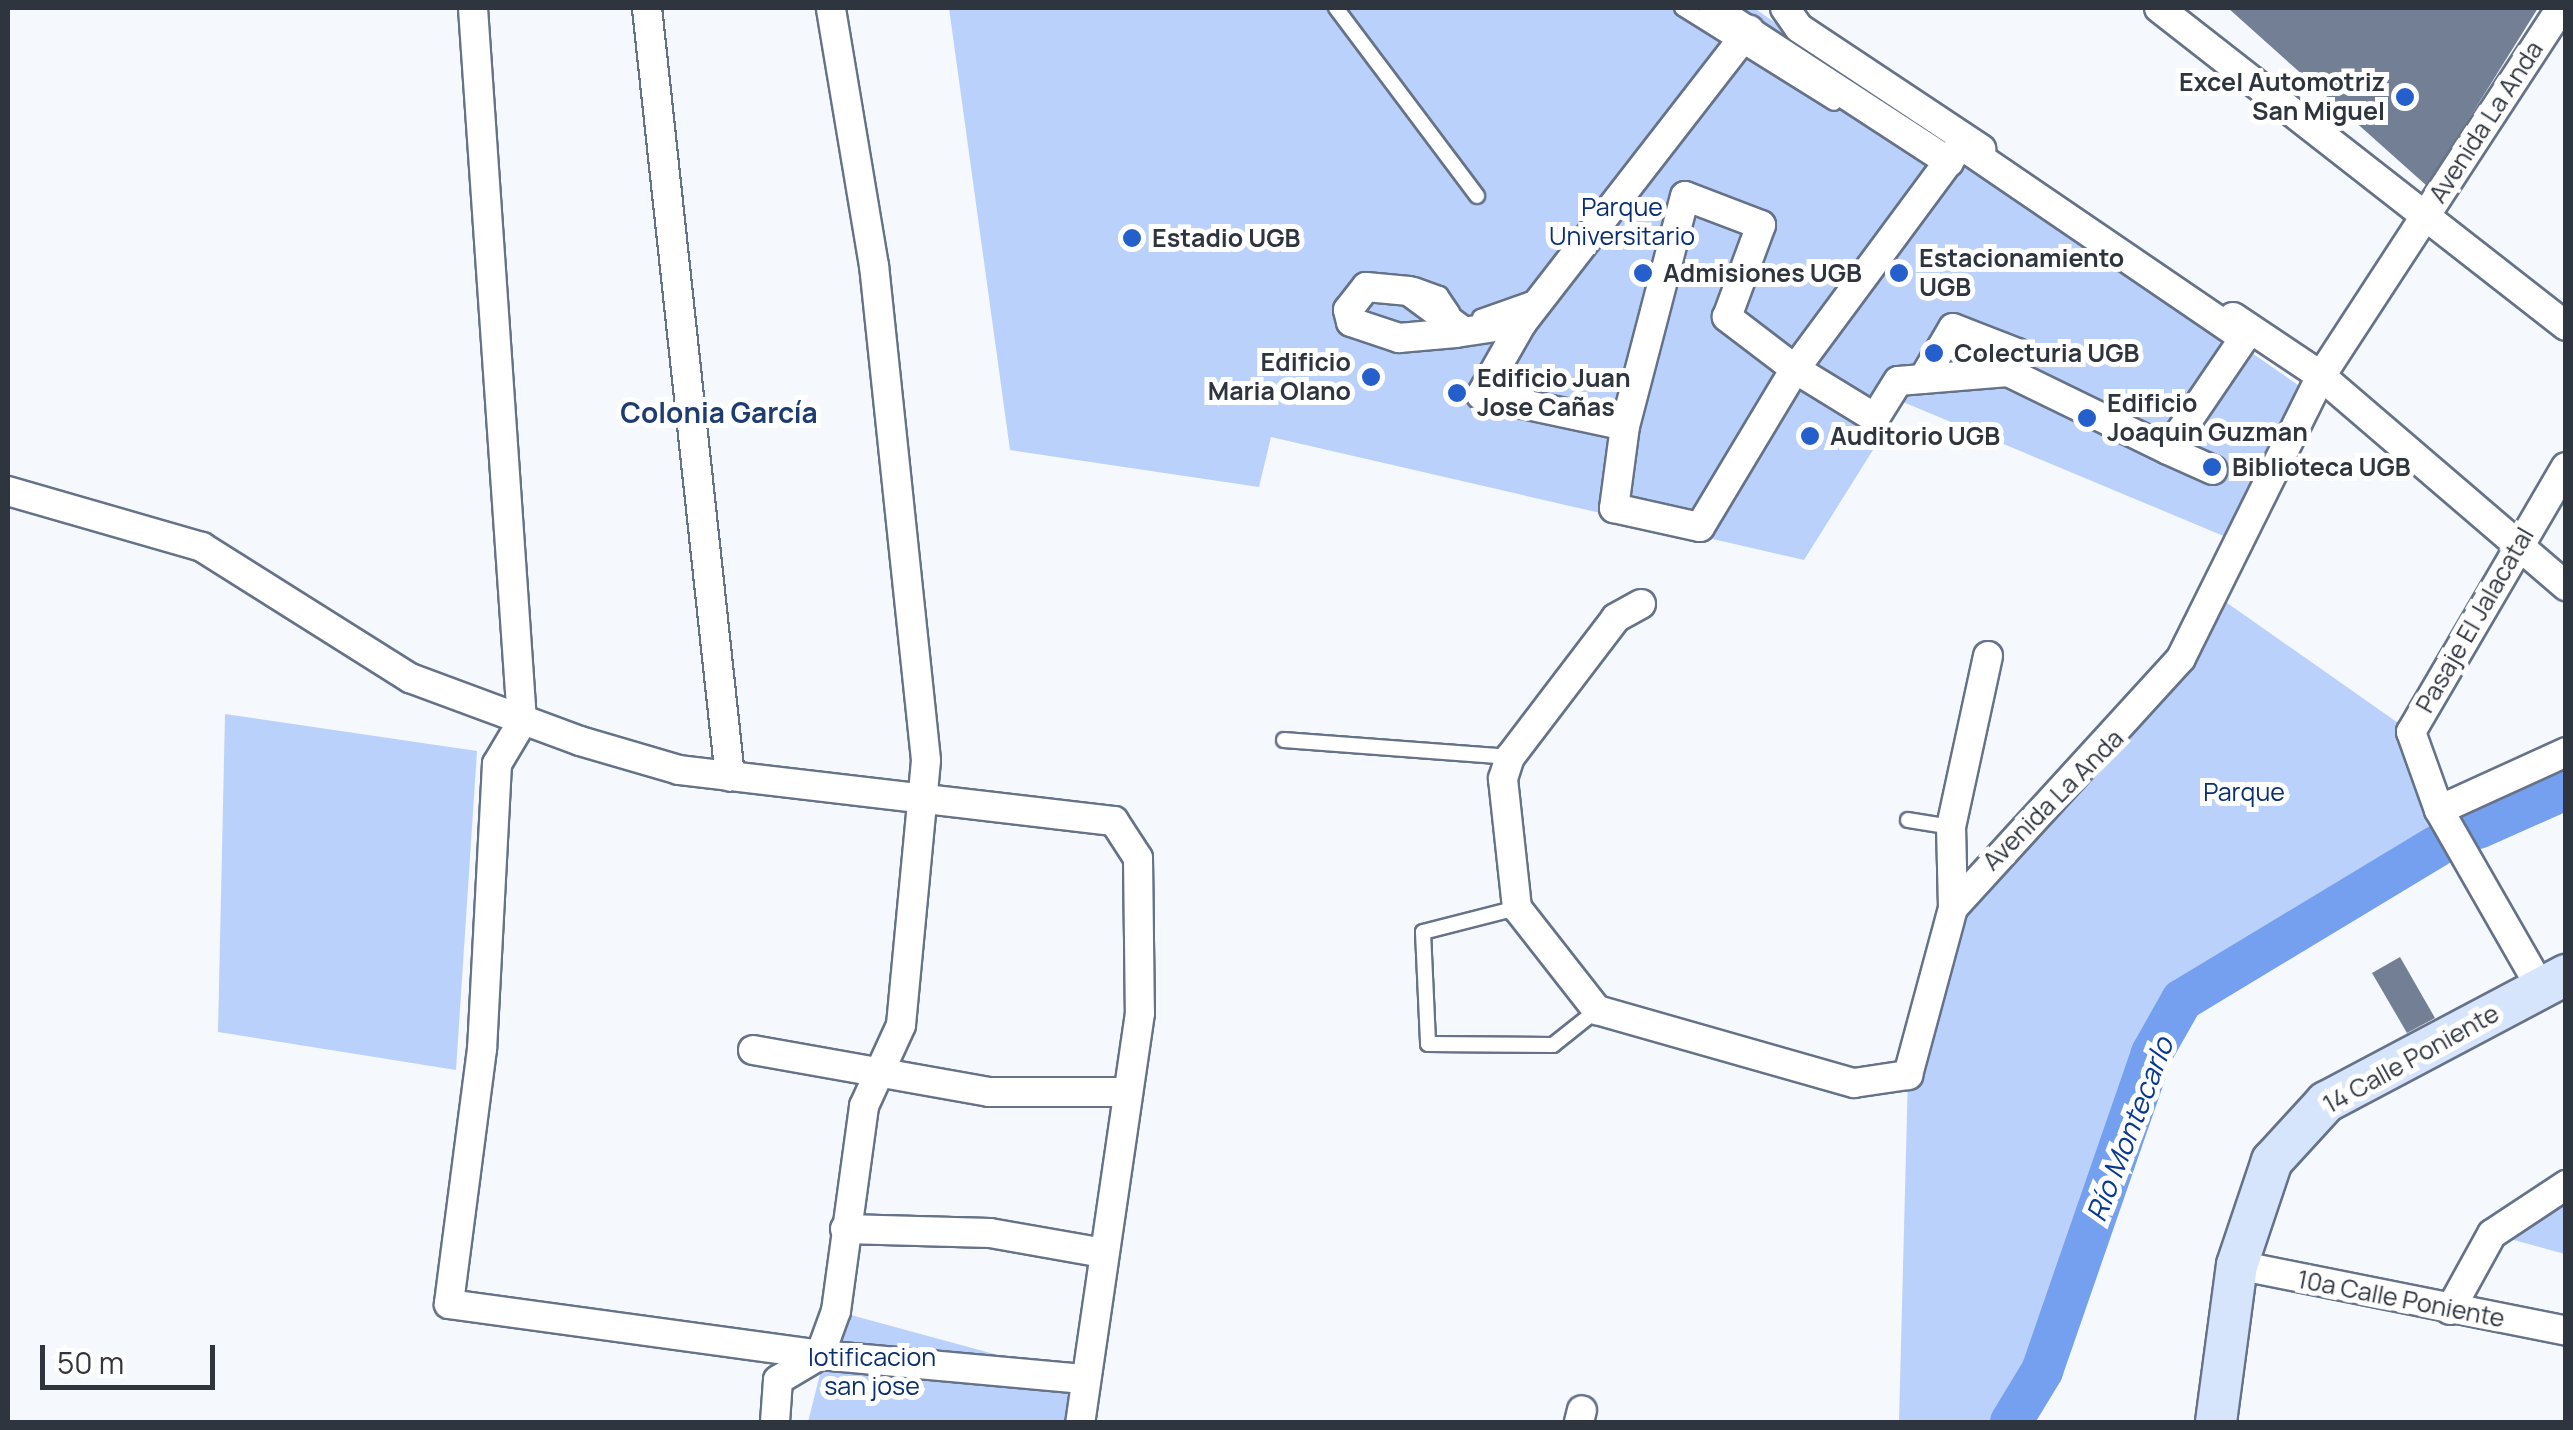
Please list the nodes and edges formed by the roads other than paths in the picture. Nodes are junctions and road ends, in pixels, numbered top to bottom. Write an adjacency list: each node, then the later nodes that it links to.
1 (473, 8): 31 (street)
2 (647, 8): 35 (street)
3 (831, 8): 36 (street)
4 (1336, 8): 13 (lane)
5 (1682, 8): 10 (lane)
6 (1714, 8): 10 (street)
7 (1786, 8): 11 (street)
8 (2159, 8): 14 (street)
9 (2561, 8): 14 (street, Avenida La Anda)
10 (1739, 37): 12 (street); 15 (street); 16 (lane)
11 (1948, 127): 12 (lane); 20 (street)
12 (1941, 169): 18 (street); 23 (street)
13 (1477, 196)
14 (2426, 213): 17 (street); 20 (street, Avenida La Anda)
15 (1522, 323): 16 (street); 22 (street)
16 (1458, 326): 16 (street)
17 (2566, 326)
18 (1795, 369): 21 (street); 22 (street); 22 (street)
19 (2008, 372): 21 (street); 21 (street); 23 (street)
20 (2320, 376): 27 (street); 41 (street, Avenida La Anda)
21 (1923, 379)
22 (1625, 426)
23 (2168, 450): 25 (street)
24 (2566, 467): 27 (street, Pasaje El Jalacatal)
25 (2213, 470)
26 (8, 490): 31 (street)
27 (2518, 545): 28 (street); 37 (street, Pasaje El Jalacatal)
28 (2566, 586)
29 (1641, 604): 34 (street)
30 (1988, 656): 39 (street)
31 (522, 722): 35 (street); 53 (street)
32 (1284, 740): 34 (lane)
33 (2566, 752): 37 (street)
34 (1510, 757): 40 (street)
35 (730, 777): 36 (street)
36 (922, 802): 45 (street); 46 (street)
37 (2439, 810): 42 (street, Pasaje El Jalacatal)
38 (1908, 820): 39 (lane)
39 (1951, 827): 41 (street)
40 (1516, 908): 43 (street); 43 (lane)
41 (1954, 908): 43 (street, Avenida La Anda)
42 (2554, 982): 50 (street, 14 Calle Poniente)
43 (1597, 1010)
44 (752, 1050): 45 (street)
45 (886, 1073): 46 (street); 48 (street)
46 (1128, 1092): 49 (street)
47 (2566, 1185): 51 (street)
48 (845, 1228): 49 (street); 53 (street)
49 (1104, 1252): 54 (street)
50 (2237, 1266): 51 (street, 10a Calle Poniente); 57 (street)
51 (2450, 1310): 52 (street, 10a Calle Poniente)
52 (2566, 1330)
53 (820, 1355): 54 (street); 55 (street)
54 (1086, 1380): 56 (street)
55 (775, 1422)
56 (1080, 1422)
57 (2216, 1422)

